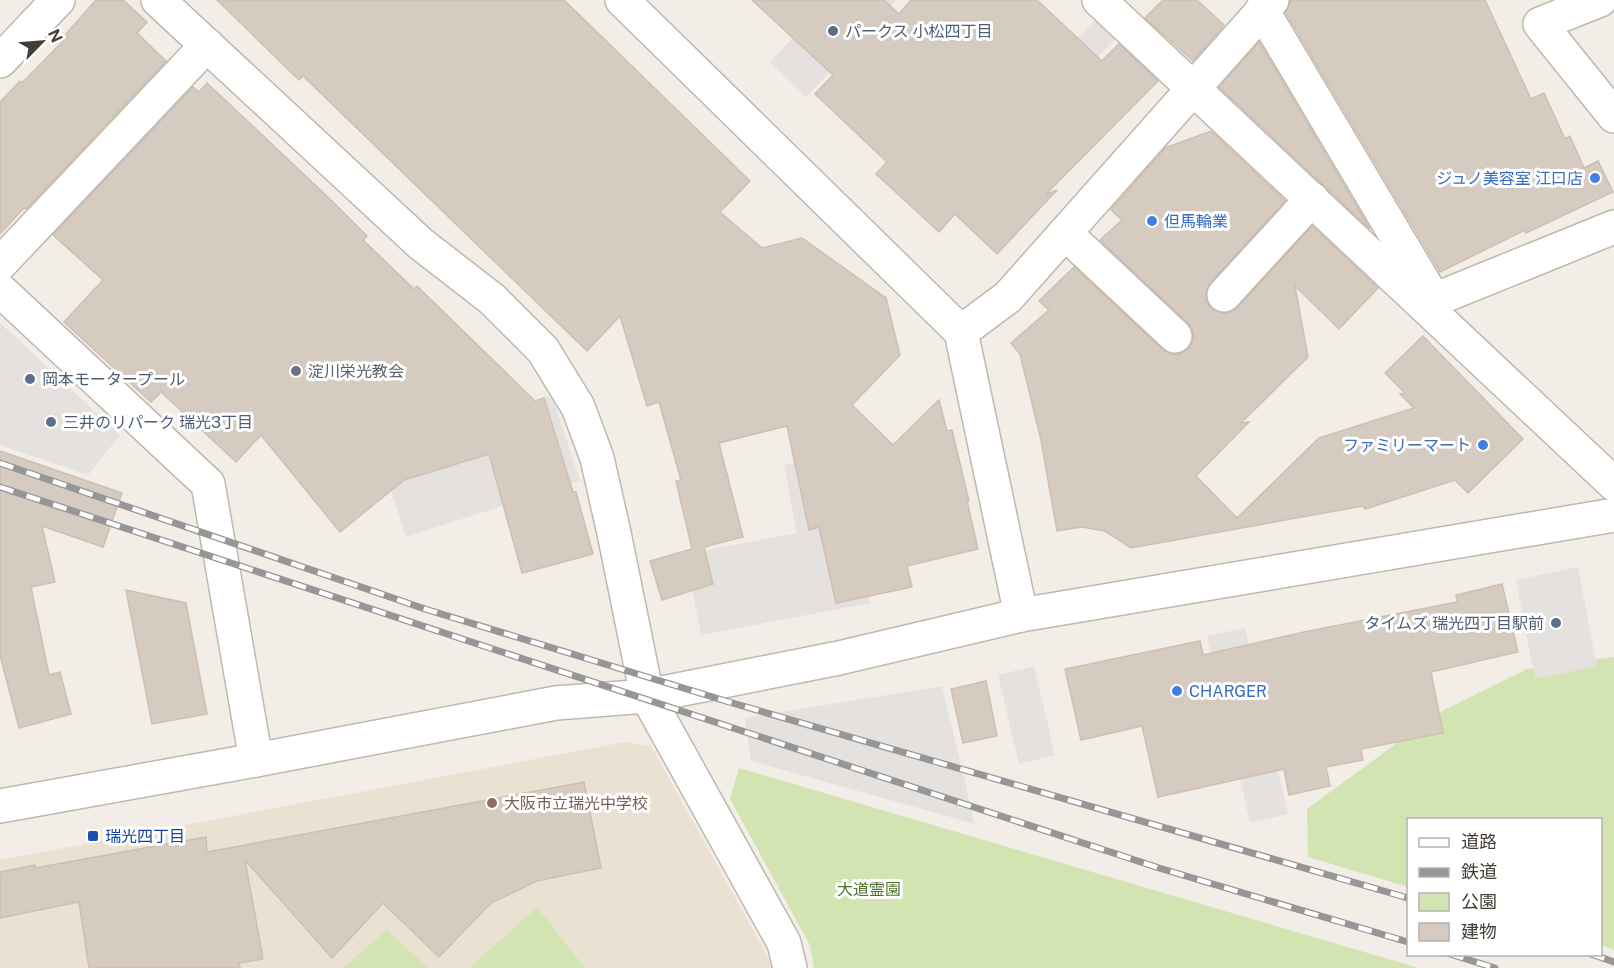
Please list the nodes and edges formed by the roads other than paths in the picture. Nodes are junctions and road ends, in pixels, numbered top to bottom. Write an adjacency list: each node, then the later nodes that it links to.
1 (58, 0): 8 (street)
2 (158, 0): 7 (street)
3 (622, 0): 18 (street)
4 (1099, 0): 9 (street)
5 (1600, 0): 10 (street)
6 (1267, 5): 9 (street); 17 (street)
7 (207, 45): 14 (street); 23 (street)
8 (0, 61)
9 (1194, 88): 11 (street); 13 (street)
10 (1614, 116)
11 (1312, 199): 16 (street); 17 (street)
12 (1614, 227): 17 (street)
13 (1065, 233): 18 (street); 19 (street)
14 (0, 264)
15 (0, 290): 24 (street)
16 (1224, 295)
17 (1429, 302): 20 (street)
18 (961, 332): 22 (street)
19 (1175, 336)
20 (1614, 484)
21 (1614, 515): 22 (street)
22 (1021, 615): 23 (street)
23 (647, 696): 24 (street); 26 (street)
24 (256, 760): 25 (street)
25 (0, 806)
26 (789, 968)

